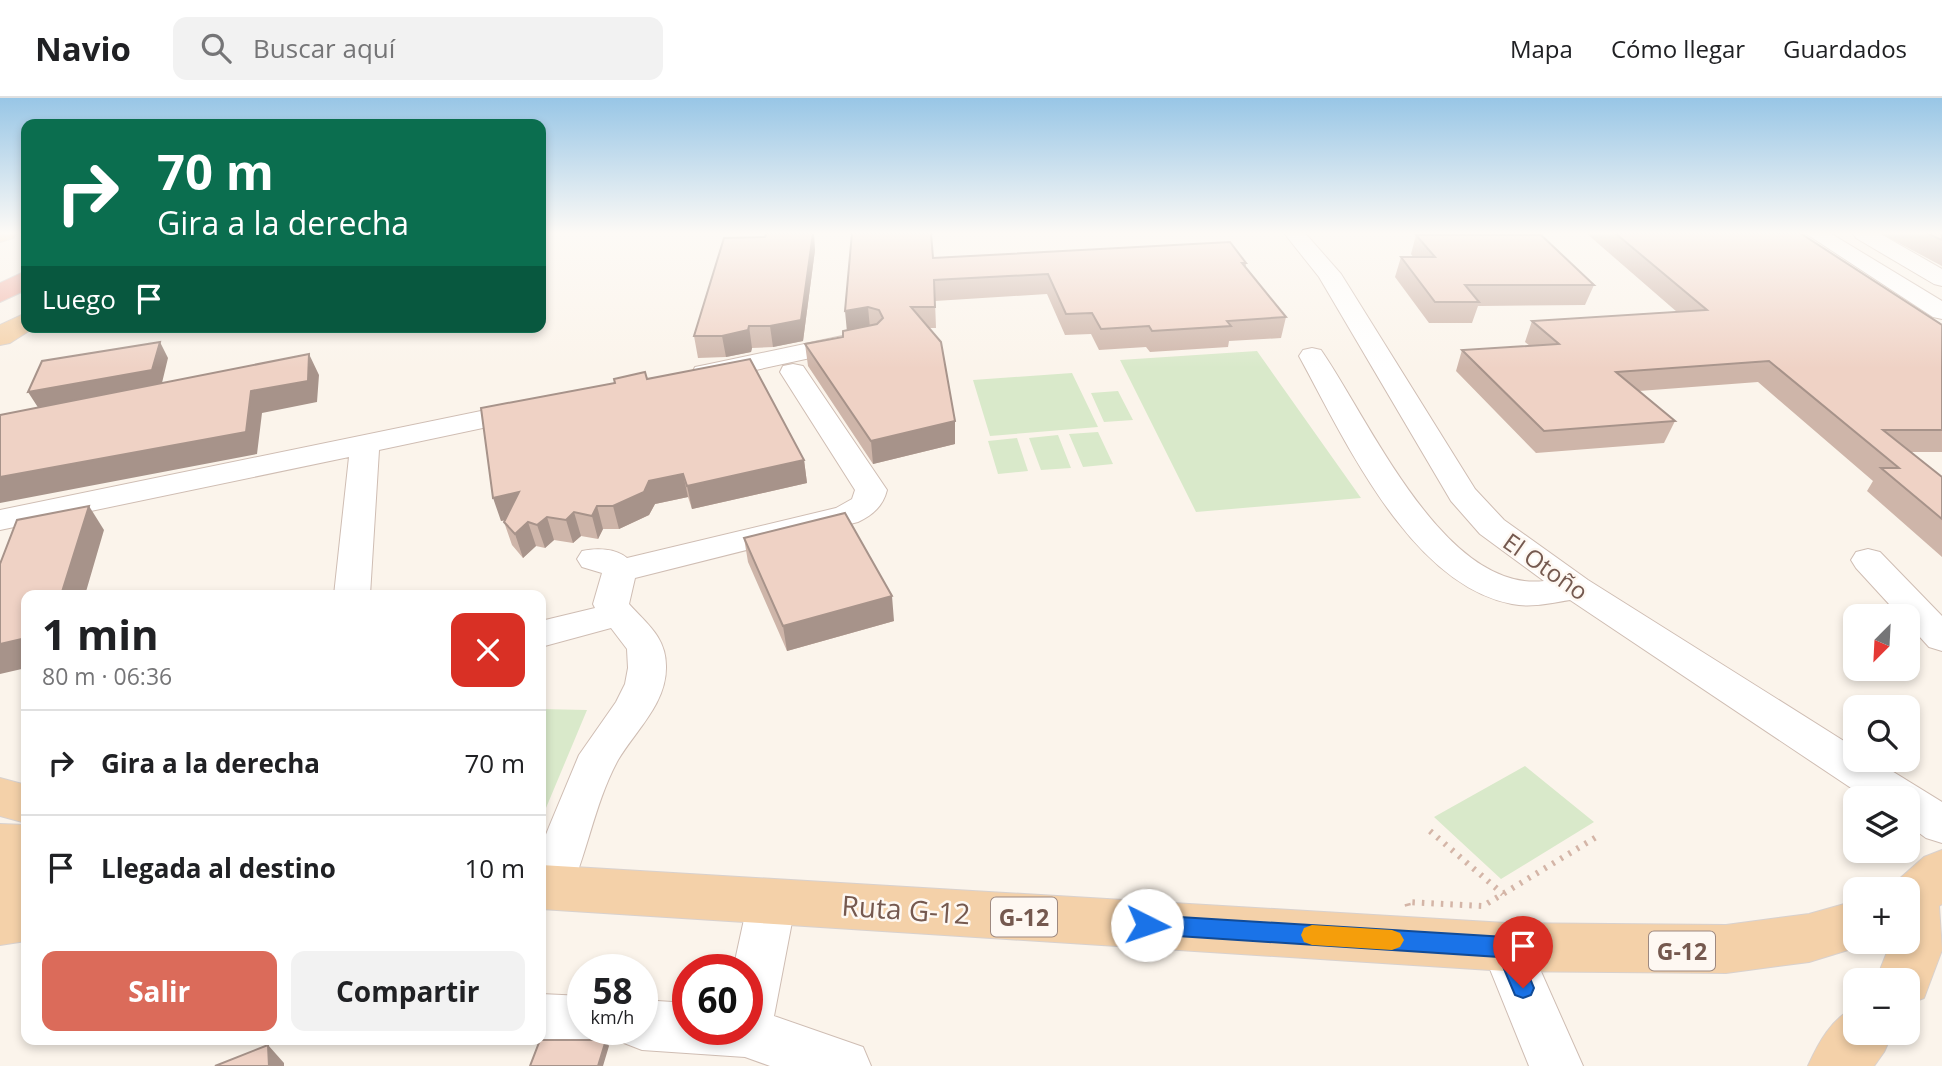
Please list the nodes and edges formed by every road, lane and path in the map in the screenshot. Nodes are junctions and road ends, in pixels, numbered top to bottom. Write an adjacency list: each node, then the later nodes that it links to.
1 (1332, 278): 16 (street, El Otoño)
2 (1888, 278): 5 (street)
3 (21, 282): 4 (highway)
4 (0, 294)
5 (1942, 312)
6 (21, 324): 7 (main road)
7 (0, 337)
8 (869, 338): 11 (street)
9 (1312, 356): 16 (street)
10 (793, 372): 18 (street)
11 (678, 379)
12 (556, 404): 13 (street)
13 (365, 444): 14 (street); 17 (street)
14 (0, 520)
15 (1868, 560): 20 (street)
16 (1576, 588): 21 (street, El Otoño)
17 (352, 590)
18 (616, 615): 19 (street); 32 (street)
19 (546, 633)
20 (1942, 638)
21 (1881, 786)
22 (0, 797): 23 (main road)
23 (21, 803)
24 (1920, 811): 25 (street)
25 (1942, 825)
26 (1430, 831): 35 (path)
27 (1598, 836): 35 (path)
28 (0, 845): 29 (main road)
29 (21, 846)
30 (0, 879): 31 (main road)
31 (21, 881)
32 (546, 885)
33 (546, 887): 36 (main road, Ruta G-12 / G-12)
34 (1921, 891): 43 (main road)
35 (1503, 894): 40 (path)
36 (772, 901): 40 (main road, Ruta G-12 / G-12); 42 (street)
37 (21, 919): 38 (main road)
38 (0, 922)
39 (1843, 928): 41 (main road, Ruta G-12 / G-12)
40 (1416, 942): 41 (main road, Ruta G-12 / G-12)
41 (1506, 947): 49 (street)
42 (756, 954)
43 (1908, 968)
44 (546, 1018): 45 (street)
45 (567, 1020)
46 (763, 1038): 48 (street)
47 (1854, 1045): 50 (main road)
48 (844, 1066)
49 (1556, 1066)
50 (1838, 1066)

